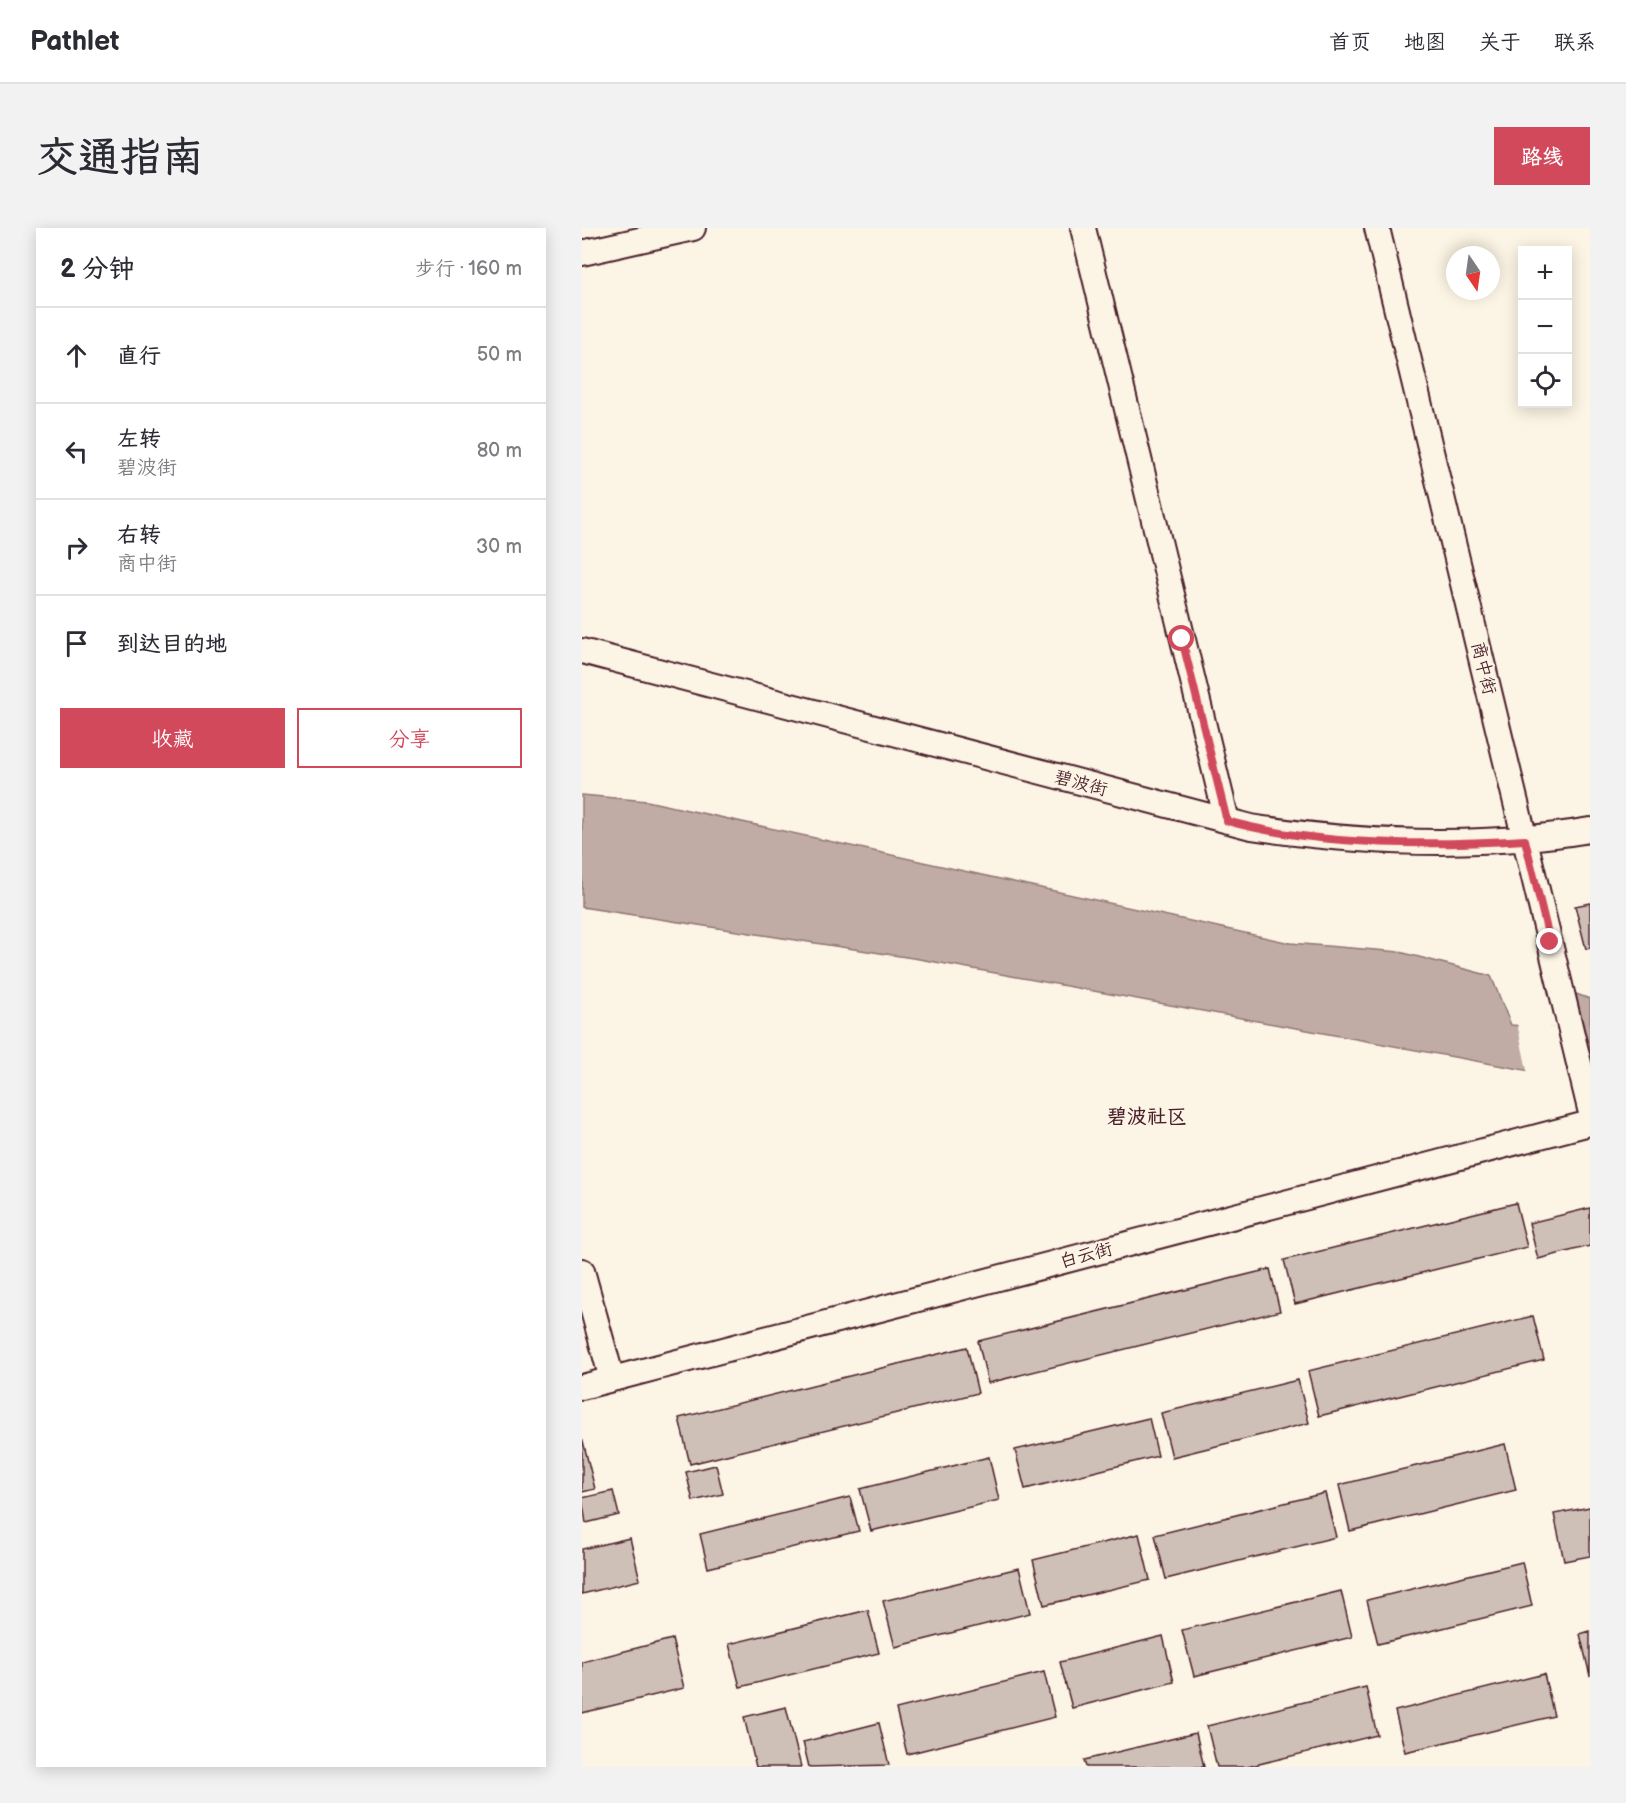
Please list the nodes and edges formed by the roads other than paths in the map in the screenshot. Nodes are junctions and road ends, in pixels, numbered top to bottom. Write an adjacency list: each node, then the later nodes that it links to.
1 (693, 228): 4 (street)
2 (1083, 228): 6 (street)
3 (1377, 228): 8 (street, 商中街)
4 (582, 253)
5 (582, 651): 6 (street, 碧波街)
6 (1227, 821): 8 (street, 碧波街)
7 (1590, 830): 8 (street, 碧波街)
8 (1525, 840): 9 (street, 商中街)
9 (1588, 1103)
10 (1590, 1124): 12 (street, 白云街)
11 (582, 1271): 12 (street)
12 (612, 1379): 13 (street, 白云街)
13 (582, 1387)

